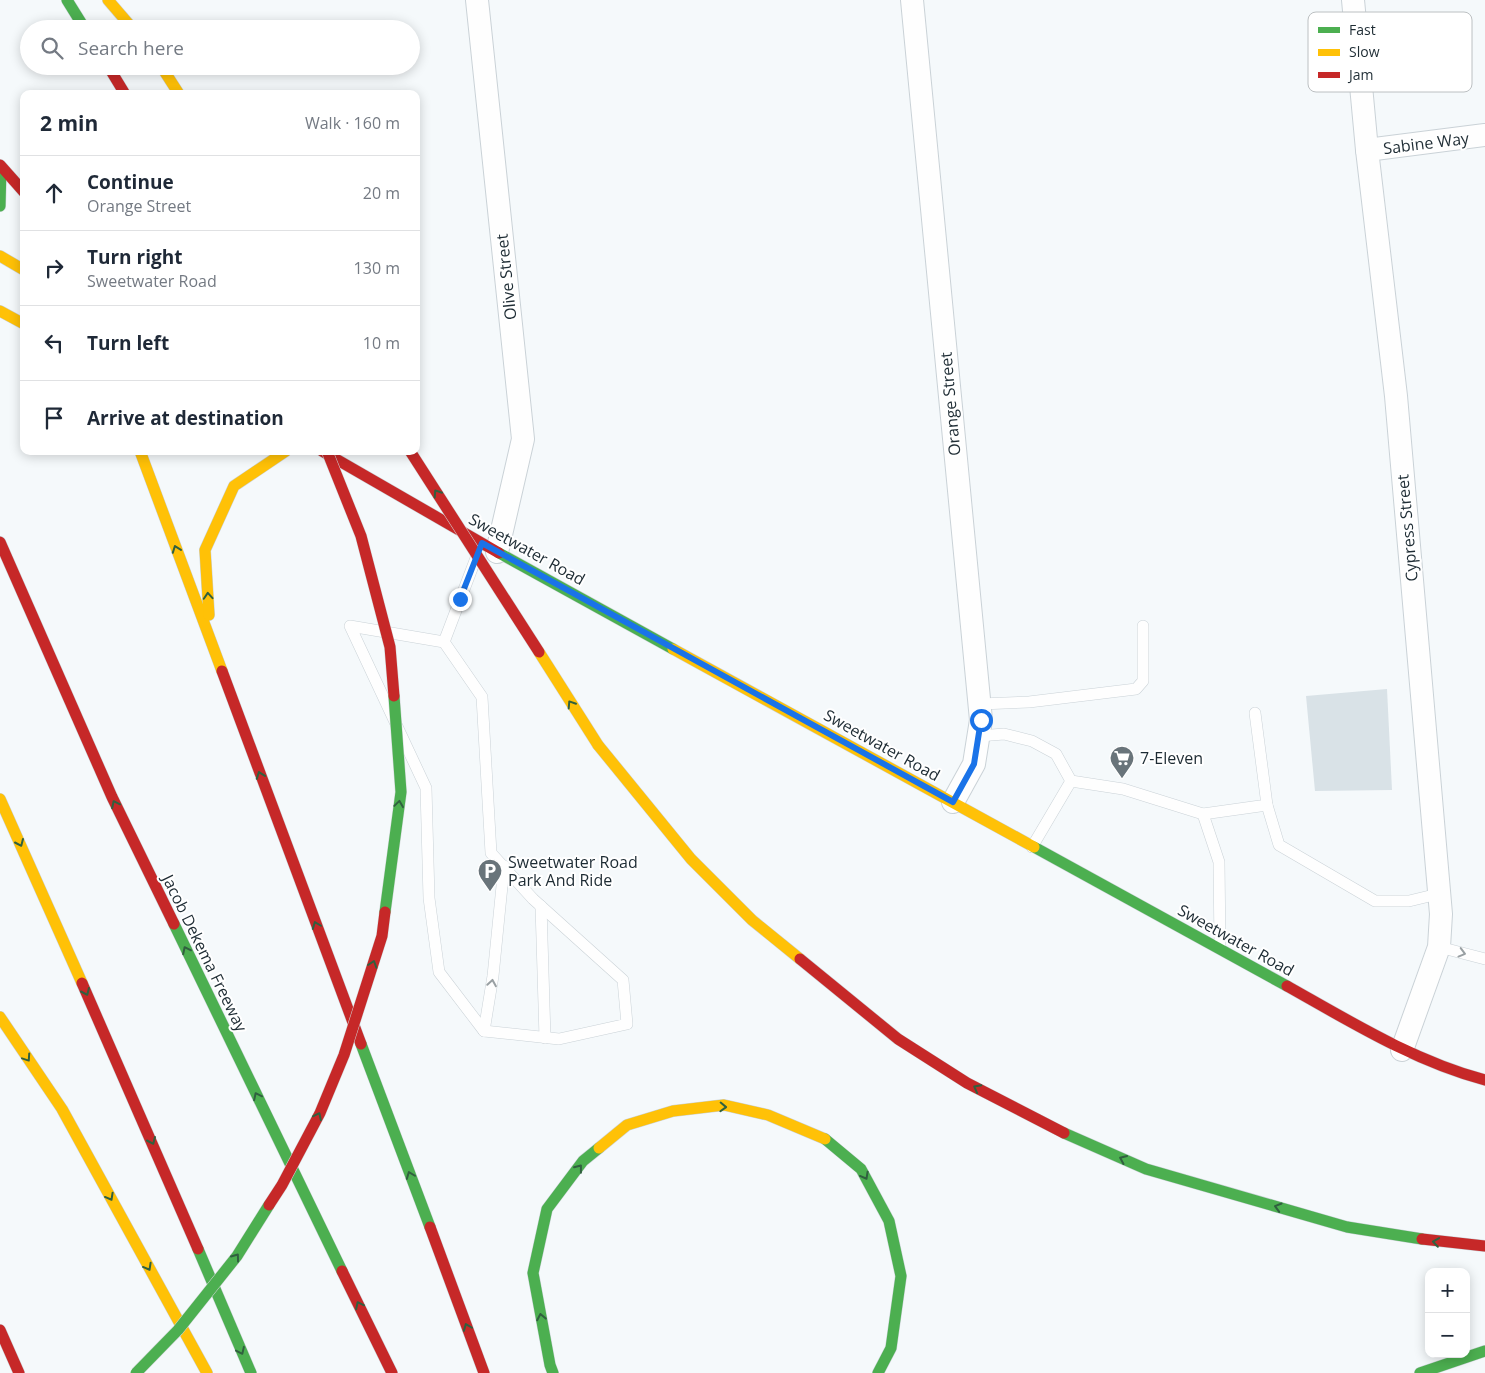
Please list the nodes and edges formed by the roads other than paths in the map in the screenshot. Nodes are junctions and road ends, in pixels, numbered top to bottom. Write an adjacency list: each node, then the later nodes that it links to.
1 (68, 0): 5 (main road)
2 (108, 0): 6 (main road)
3 (477, 0): 27 (street, Olive Street)
4 (912, 0): 31 (street, Orange Street)
5 (80, 20)
6 (125, 20)
7 (113, 75): 9 (main road)
8 (167, 75): 10 (main road)
9 (123, 90)
10 (176, 90)
11 (1362, 92): 13 (street, Cypress Street)
12 (1485, 135): 13 (street, Sabine Way)
13 (1368, 150): 41 (street, Cypress Street)
14 (0, 166): 15 (main road); 16 (main road)
15 (20, 188)
16 (0, 206)
17 (0, 256): 18 (main road)
18 (20, 268)
19 (0, 311): 20 (main road)
20 (20, 322)
21 (141, 455): 30 (main road, one-way to 21)
22 (280, 455): 30 (main road, one-way to 22)
23 (329, 455): 27 (main road, Sweetwater Road)
24 (329, 455): 56 (main road, one-way to 24, bridge)
25 (413, 455): 51 (main road, one-way to 25, bridge)
26 (0, 542): 59 (main road, Jacob Dekema Freeway, one-way to 26)
27 (489, 547): 29 (lane); 36 (main road, Sweetwater Road)
28 (1143, 626): 31 (lane)
29 (444, 642): 40 (lane); 47 (lane)
30 (211, 644): 60 (main road, one-way to 30)
31 (980, 704): 33 (street, Orange Street)
32 (1255, 713): 37 (lane)
33 (979, 736): 34 (lane); 36 (street, Orange Street)
34 (1071, 781): 38 (lane); 39 (lane)
35 (0, 799): 58 (main road, one-way to 58)
36 (953, 802): 39 (main road, Sweetwater Road)
37 (1267, 805): 38 (lane); 41 (lane)
38 (1204, 814): 44 (lane)
39 (1032, 847): 44 (main road, Sweetwater Road)
40 (504, 866): 42 (lane); 47 (lane, one-way to 40)
41 (1438, 894): 43 (street, Cypress Street)
42 (541, 906): 48 (lane); 48 (lane)
43 (1439, 947): 45 (lane, one-way to 45); 49 (street, Cypress Street)
44 (1220, 950): 49 (main road, Sweetwater Road)
45 (1485, 959)
46 (0, 1017): 57 (main road, one-way to 57)
47 (484, 1031): 48 (lane)
48 (545, 1038)
49 (1402, 1050): 50 (main road, Sweetwater Road)
50 (1485, 1080)
51 (1485, 1246)
52 (0, 1330): 55 (main road)
53 (1485, 1351): 62 (main road)
54 (552, 1369): 61 (main road, one-way to 61)
55 (19, 1373)
56 (136, 1373)
57 (207, 1373)
58 (251, 1373)
59 (392, 1373)
60 (484, 1373)
61 (878, 1373)
62 (1420, 1373)

